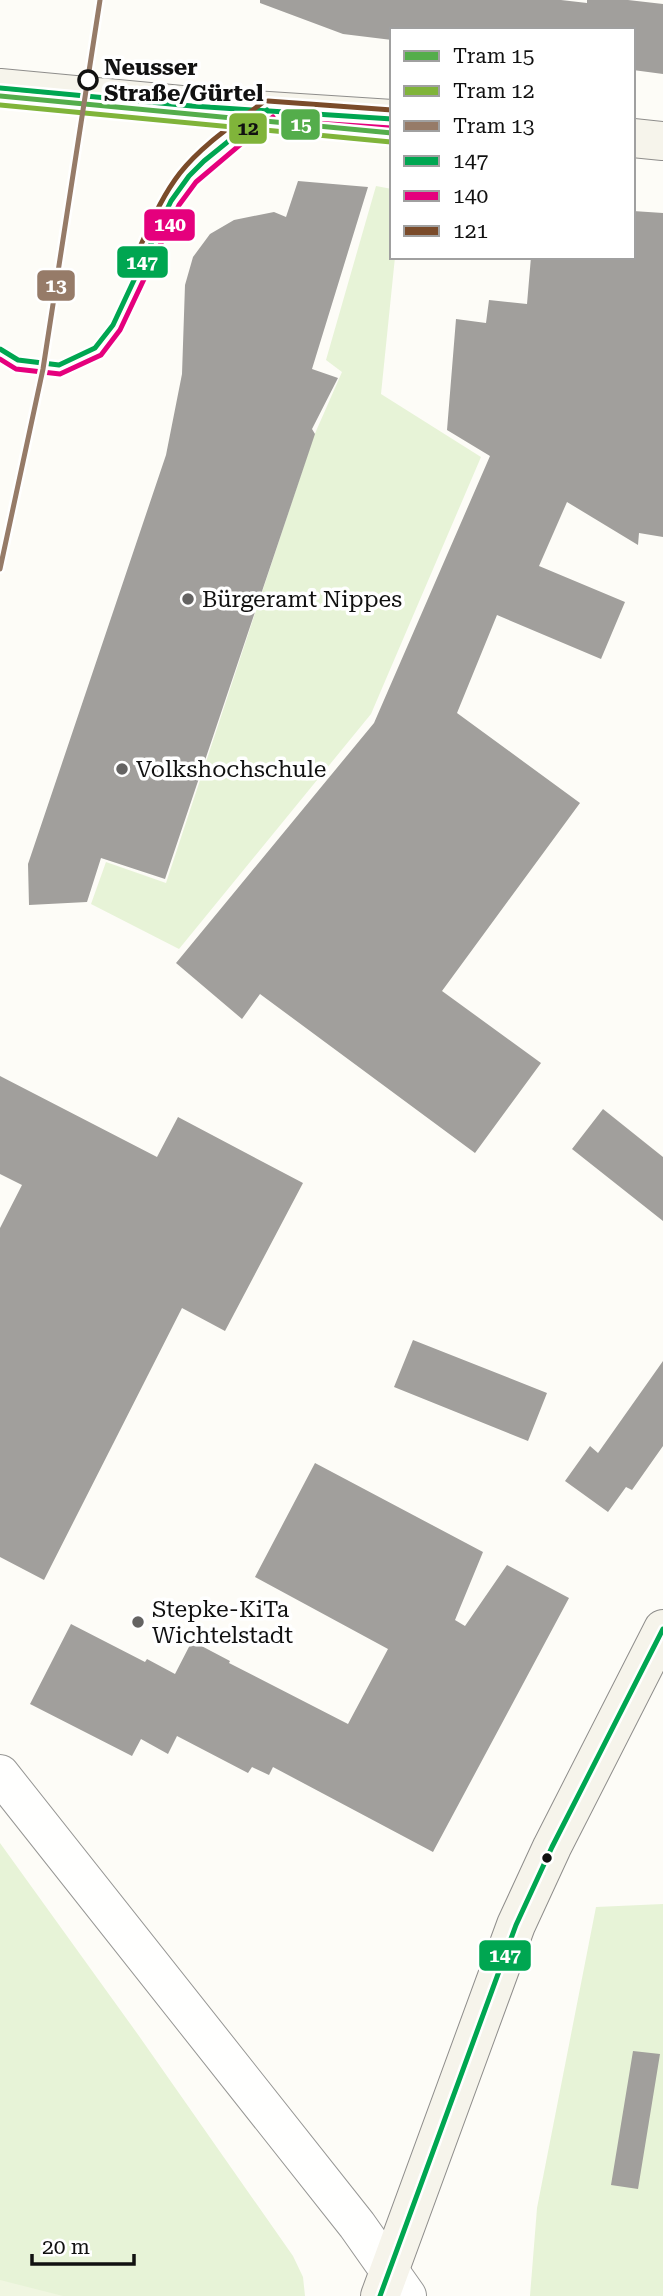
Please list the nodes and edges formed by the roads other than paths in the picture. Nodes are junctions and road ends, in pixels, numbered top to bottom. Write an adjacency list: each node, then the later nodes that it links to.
1 (0, 88): 2 (main road)
2 (390, 119)
3 (635, 138): 4 (main road)
4 (663, 141)
5 (663, 1629): 7 (main road)
6 (0, 1774): 7 (street)
7 (392, 2287)

